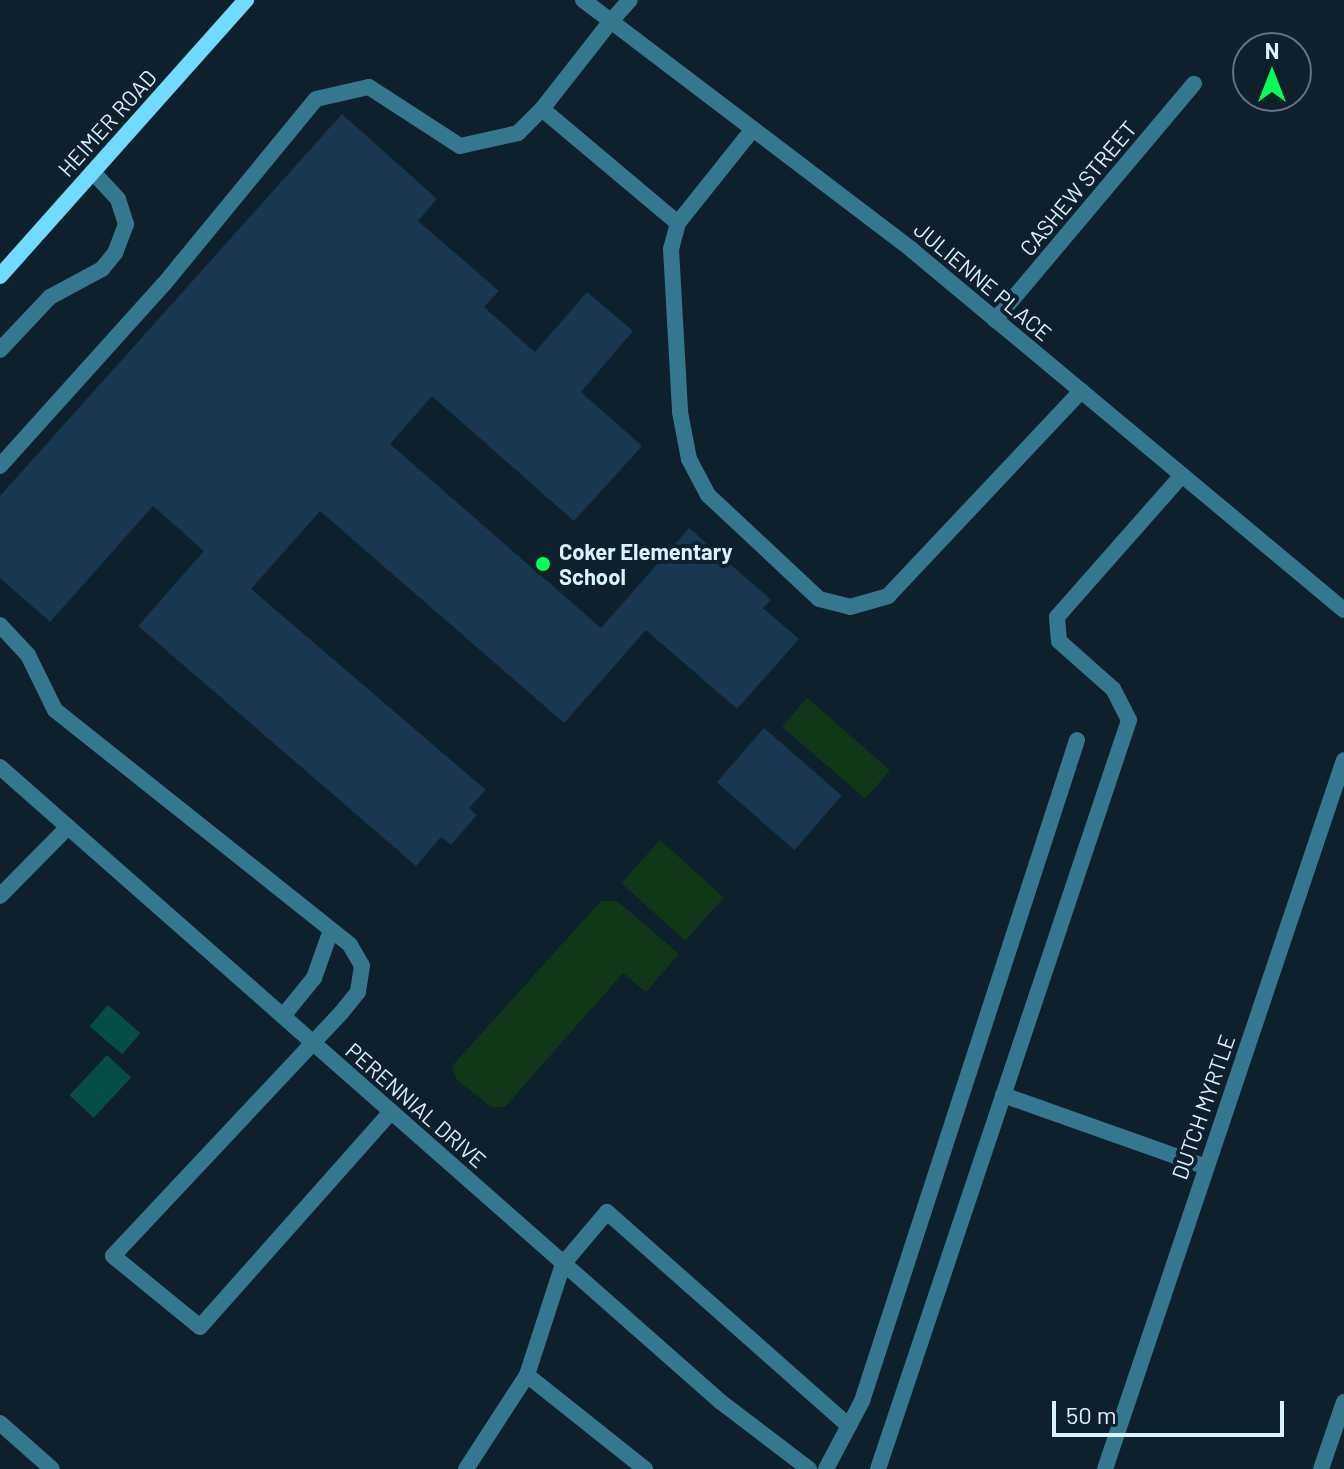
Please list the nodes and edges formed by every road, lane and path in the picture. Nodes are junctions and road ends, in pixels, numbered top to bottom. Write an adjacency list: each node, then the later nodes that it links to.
1 (246, 0): 8 (street, HEIMER ROAD)
2 (583, 0): 4 (street, JULIENNE PLACE)
3 (630, 0): 4 (street)
4 (611, 21): 6 (street); 7 (street, JULIENNE PLACE)
5 (1194, 84): 11 (street, CASHEW STREET)
6 (542, 109): 9 (street); 14 (street)
7 (753, 129): 9 (street); 11 (street, JULIENNE PLACE)
8 (93, 172): 10 (street, HEIMER ROAD); 12 (street)
9 (678, 223): 13 (street)
10 (0, 276)
11 (995, 320): 13 (street, JULIENNE PLACE)
12 (0, 350)
13 (1081, 391): 15 (street, JULIENNE PLACE)
14 (0, 466)
15 (1182, 475): 16 (street, JULIENNE PLACE); 26 (street)
16 (1344, 610)
17 (0, 625): 23 (street)
18 (1077, 740): 33 (street)
19 (0, 767): 21 (street, PERENNIAL DRIVE)
20 (1343, 769): 28 (street, DUTCH MYRTLE)
21 (68, 827): 22 (street); 24 (street, PERENNIAL DRIVE)
22 (1, 898)
23 (330, 933): 24 (street); 25 (street)
24 (283, 1016): 25 (street, PERENNIAL DRIVE)
25 (312, 1043): 27 (street, PERENNIAL DRIVE); 27 (street)
26 (1003, 1095): 28 (street); 39 (street)
27 (391, 1112): 29 (street, PERENNIAL DRIVE)
28 (1206, 1167): 40 (street, DUTCH MYRTLE)
29 (563, 1264): 30 (street); 33 (street); 37 (street, PERENNIAL DRIVE)
30 (527, 1375): 35 (street); 36 (street)
31 (1344, 1402): 41 (street)
32 (0, 1423): 34 (street)
33 (849, 1426): 38 (street)
34 (52, 1469)
35 (466, 1469)
36 (645, 1469)
37 (809, 1469)
38 (826, 1469)
39 (878, 1469)
40 (1105, 1469)
41 (1321, 1469)

